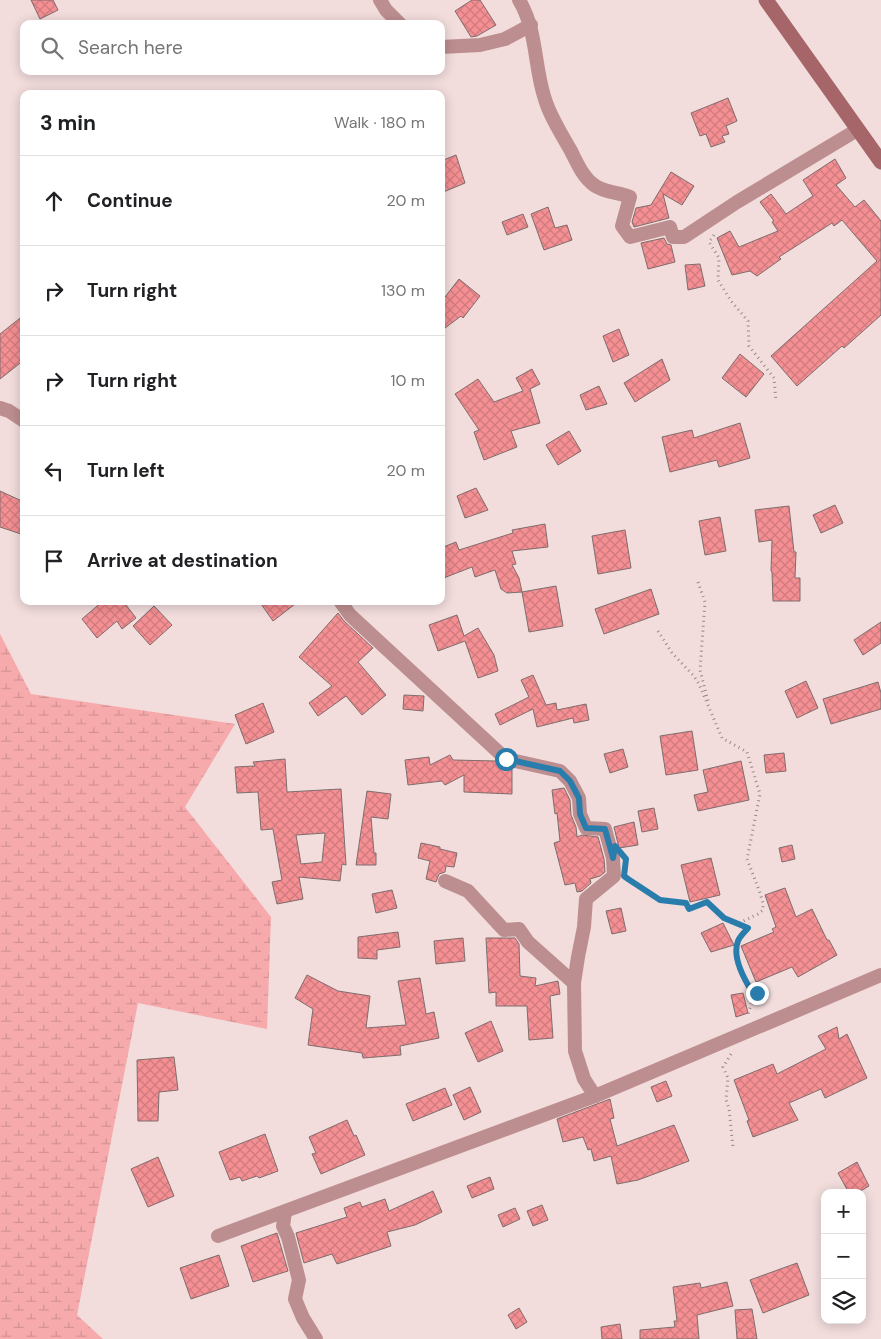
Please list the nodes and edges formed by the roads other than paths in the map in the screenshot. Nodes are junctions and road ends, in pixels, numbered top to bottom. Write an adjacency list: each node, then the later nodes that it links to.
1 (380, 0): 4 (street)
2 (519, 0): 5 (street)
3 (766, 0): 7 (main road)
4 (396, 20)
5 (531, 24): 6 (street); 7 (street)
6 (445, 47)
7 (857, 130): 8 (main road)
8 (881, 162)
9 (0, 408): 10 (street)
10 (20, 417)
11 (343, 605): 14 (street)
12 (445, 881): 14 (street)
13 (881, 975): 15 (street)
14 (574, 983): 15 (street)
15 (595, 1096): 16 (street)
16 (285, 1212): 17 (street); 18 (street)
17 (218, 1236)
18 (316, 1339)

